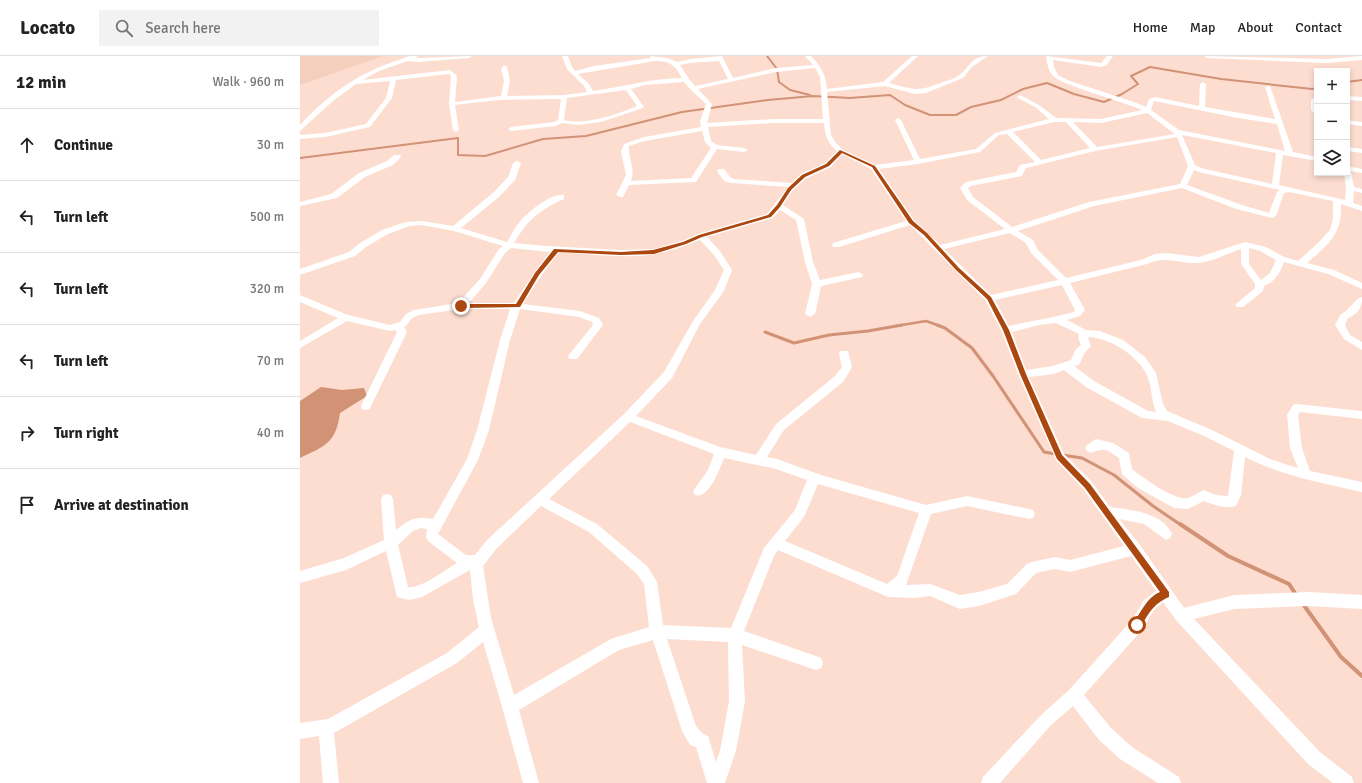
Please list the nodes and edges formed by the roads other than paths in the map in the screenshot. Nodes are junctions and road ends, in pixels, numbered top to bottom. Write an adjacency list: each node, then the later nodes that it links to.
1 (415, 56): 14 (street)
2 (469, 56): 14 (street)
3 (565, 56): 18 (street)
4 (809, 56): 16 (street)
5 (915, 56): 23 (street)
6 (985, 56): 23 (street)
7 (1110, 56): 11 (street)
8 (1207, 56): 13 (street)
9 (1359, 56): 13 (street)
10 (720, 57): 15 (street); 21 (street)
11 (1050, 57): 37 (street)
12 (654, 58): 15 (street); 18 (street)
13 (1362, 58)
14 (406, 59): 22 (street)
15 (678, 64): 20 (street)
16 (817, 66): 21 (street); 29 (street)
17 (504, 67): 30 (street)
18 (573, 73): 28 (street)
19 (393, 79): 22 (street); 35 (street); 52 (street)
20 (686, 80): 26 (street); 27 (street)
21 (731, 80): 27 (street)
22 (355, 82): 47 (street)
23 (885, 84): 29 (street)
24 (1203, 84): 36 (street)
25 (1268, 87): 43 (street)
26 (627, 88): 28 (street); 40 (street)
27 (692, 88): 46 (street)
28 (591, 93): 31 (street)
29 (825, 95): 41 (street)
30 (504, 97): 31 (street); 35 (street)
31 (564, 97): 40 (street)
32 (1020, 97): 39 (street)
33 (1350, 98): 34 (street)
34 (1362, 99)
35 (452, 104): 49 (street)
36 (1202, 109): 37 (street); 43 (street)
37 (1148, 111): 42 (street); 51 (street)
38 (898, 120): 63 (street)
39 (1054, 120): 42 (street); 50 (street)
40 (561, 121): 48 (street)
41 (826, 121): 46 (street); 57 (street)
42 (1068, 121): 54 (street)
43 (1280, 122): 60 (street)
44 (1350, 122): 45 (street)
45 (1362, 124)
46 (704, 127): 53 (street); 72 (street)
47 (300, 129)
48 (511, 129)
49 (456, 130)
50 (1008, 131): 63 (street); 65 (street)
51 (1178, 134): 54 (street); 58 (street); 66 (street)
52 (300, 137)
53 (715, 147): 55 (street); 72 (street)
54 (1095, 149): 65 (street)
55 (744, 150)
56 (1350, 150): 59 (street)
57 (841, 151): 67 (street); 73 (street)
58 (1280, 152): 60 (street); 75 (street)
59 (1362, 152)
60 (1290, 154): 62 (street)
61 (397, 157): 82 (street)
62 (1314, 158)
63 (918, 162): 67 (street)
64 (517, 163): 87 (street)
65 (1040, 163): 88 (street)
66 (1192, 166): 74 (street); 75 (street)
67 (874, 167): 86 (street)
68 (1350, 169): 70 (street)
69 (721, 171): 73 (street)
70 (1362, 172)
71 (1348, 176): 76 (street)
72 (627, 183): 79 (street)
73 (794, 185): 84 (street)
74 (1183, 186): 77 (street); 88 (street)
75 (1274, 187): 77 (street)
76 (1350, 188): 78 (street); 83 (street)
77 (1290, 189): 81 (street)
78 (1362, 191)
79 (620, 195)
80 (561, 197): 90 (street)
81 (1337, 200): 83 (street); 96 (street)
82 (300, 204)
83 (1348, 204): 85 (street)
84 (779, 206): 89 (street); 100 (street)
85 (1362, 209)
86 (911, 222): 91 (street); 93 (street)
87 (455, 229): 90 (street); 97 (street)
88 (1011, 230): 93 (street); 99 (street)
89 (701, 236): 94 (street); 123 (street)
90 (509, 245): 94 (street); 107 (street)
91 (836, 245)
92 (1246, 245): 95 (street); 99 (street); 101 (street)
93 (938, 248): 104 (street)
94 (556, 250): 108 (street)
95 (1281, 259): 96 (street); 101 (street)
96 (1300, 264): 102 (street)
97 (300, 272)
98 (859, 275): 100 (street)
99 (1064, 280): 104 (street); 111 (street)
100 (817, 284): 109 (street)
101 (1259, 284): 106 (street)
102 (1362, 286)
103 (300, 298): 110 (street)
104 (989, 298): 113 (street)
105 (1362, 300): 116 (street)
106 (1240, 305)
107 (461, 306): 108 (street); 112 (street)
108 (518, 306): 118 (street); 138 (street)
109 (810, 314)
110 (346, 318): 112 (street); 115 (street)
111 (1057, 320): 113 (street); 114 (street)
112 (398, 326): 121 (street)
113 (1006, 330): 120 (street)
114 (1084, 333): 119 (street); 124 (street)
115 (300, 345)
116 (1362, 347)
117 (844, 354): 128 (street)
118 (574, 356)
119 (1066, 366): 120 (street); 124 (street)
120 (1023, 374): 136 (street)
121 (366, 406)
122 (1362, 415): 129 (street)
123 (628, 417): 127 (street); 134 (street)
124 (1169, 417): 126 (street)
125 (1091, 448): 126 (street)
126 (1240, 449): 129 (street)
127 (720, 452): 128 (street); 132 (street)
128 (759, 459): 130 (street)
129 (1306, 475): 131 (street)
130 (814, 478): 135 (street); 141 (street)
131 (1362, 486)
132 (699, 491)
133 (387, 499): 140 (street)
134 (540, 500): 143 (street); 150 (street)
135 (926, 510): 137 (street); 145 (street)
136 (1107, 512): 139 (street); 142 (street)
137 (1029, 514)
138 (437, 525): 140 (street); 143 (street)
139 (1166, 534)
140 (391, 543): 143 (street); 144 (street)
141 (776, 543): 145 (street); 151 (street)
142 (1135, 549): 145 (street); 146 (street)
143 (475, 562): 149 (street)
144 (300, 577)
145 (888, 591)
146 (1166, 595): 148 (street); 153 (street)
147 (1362, 602): 148 (street)
148 (1181, 615): 162 (street)
149 (486, 630): 154 (street); 155 (street)
150 (657, 632): 151 (street); 154 (street); 159 (street)
151 (735, 635): 152 (street); 159 (street)
152 (816, 663)
153 (1074, 695): 160 (street); 161 (street)
154 (510, 706): 158 (street)
155 (326, 728): 156 (street); 157 (street)
156 (300, 731)
157 (331, 783)
158 (530, 783)
159 (716, 783)
160 (989, 783)
161 (1173, 783)
162 (1346, 783)

